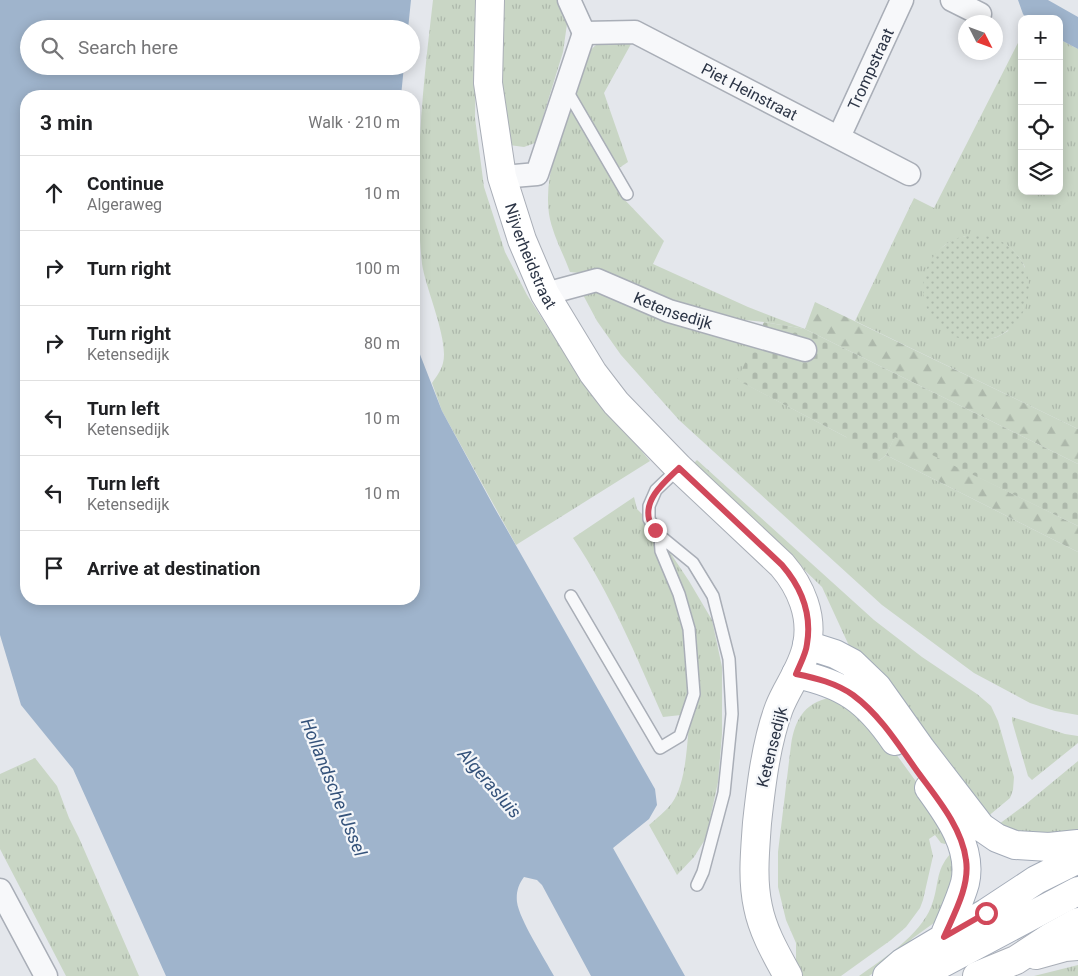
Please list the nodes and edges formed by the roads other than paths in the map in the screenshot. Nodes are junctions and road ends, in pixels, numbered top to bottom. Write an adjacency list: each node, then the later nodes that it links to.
1 (490, 0): 10 (street, Nijverheidstraat)
2 (569, 0): 6 (street)
3 (902, 0): 8 (street, Trompstraat)
4 (952, 0): 5 (street)
5 (980, 14)
6 (584, 33): 7 (street); 8 (street, Piet Heinstraat)
7 (566, 89): 10 (street); 11 (lane)
8 (839, 138): 9 (street, Piet Heinstraat)
9 (909, 174)
10 (502, 177): 12 (street, Nijverheidstraat)
11 (627, 194)
12 (545, 294): 13 (street, Ketensedijk); 14 (street, Nijverheidstraat)
13 (805, 350)
14 (679, 468): 15 (lane); 17 (street, Ketensedijk)
15 (660, 536): 16 (lane); 21 (lane)
16 (571, 596)
17 (807, 645): 18 (street, Ketensedijk); 19 (street)
18 (796, 674): 27 (street); 31 (street, Ketensedijk)
19 (1078, 844)
20 (1078, 859): 27 (street)
21 (697, 885)
22 (0, 890): 30 (street)
23 (1078, 891): 25 (street)
24 (1078, 904): 25 (street)
25 (1035, 913): 33 (street)
26 (1078, 922): 29 (street)
27 (944, 937): 32 (street)
28 (1078, 946): 29 (street)
29 (1016, 960): 34 (street)
30 (46, 976)
31 (788, 976)
32 (887, 976)
33 (918, 976)
34 (977, 976)

